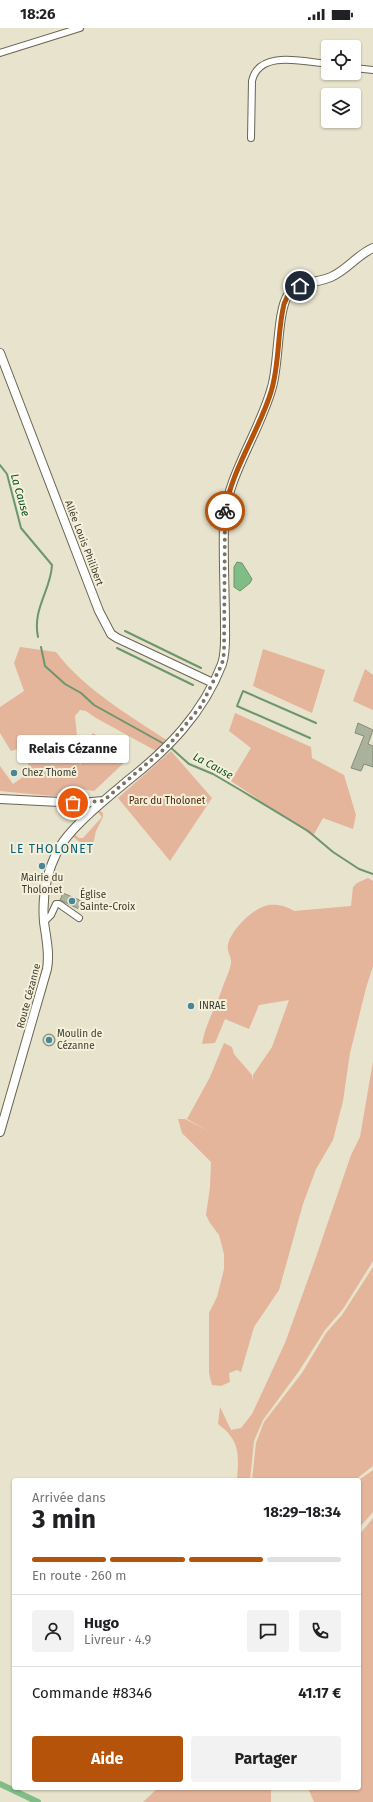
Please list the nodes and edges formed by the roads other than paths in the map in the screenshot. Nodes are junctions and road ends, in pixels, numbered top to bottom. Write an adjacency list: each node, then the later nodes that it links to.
1 (80, 28): 2 (street)
2 (0, 53)
3 (321, 63): 6 (street)
4 (361, 69): 5 (street)
5 (373, 70)
6 (251, 138)
7 (373, 248): 9 (street, Route Cézanne)
8 (0, 353): 9 (street, Allée Louis Philibert)
9 (213, 683): 11 (street, Route Cézanne)
10 (0, 799): 11 (street)
11 (103, 801): 13 (street, Route Cézanne)
12 (79, 918): 13 (street)
13 (44, 922): 14 (street, Route Cézanne)
14 (0, 1132)

